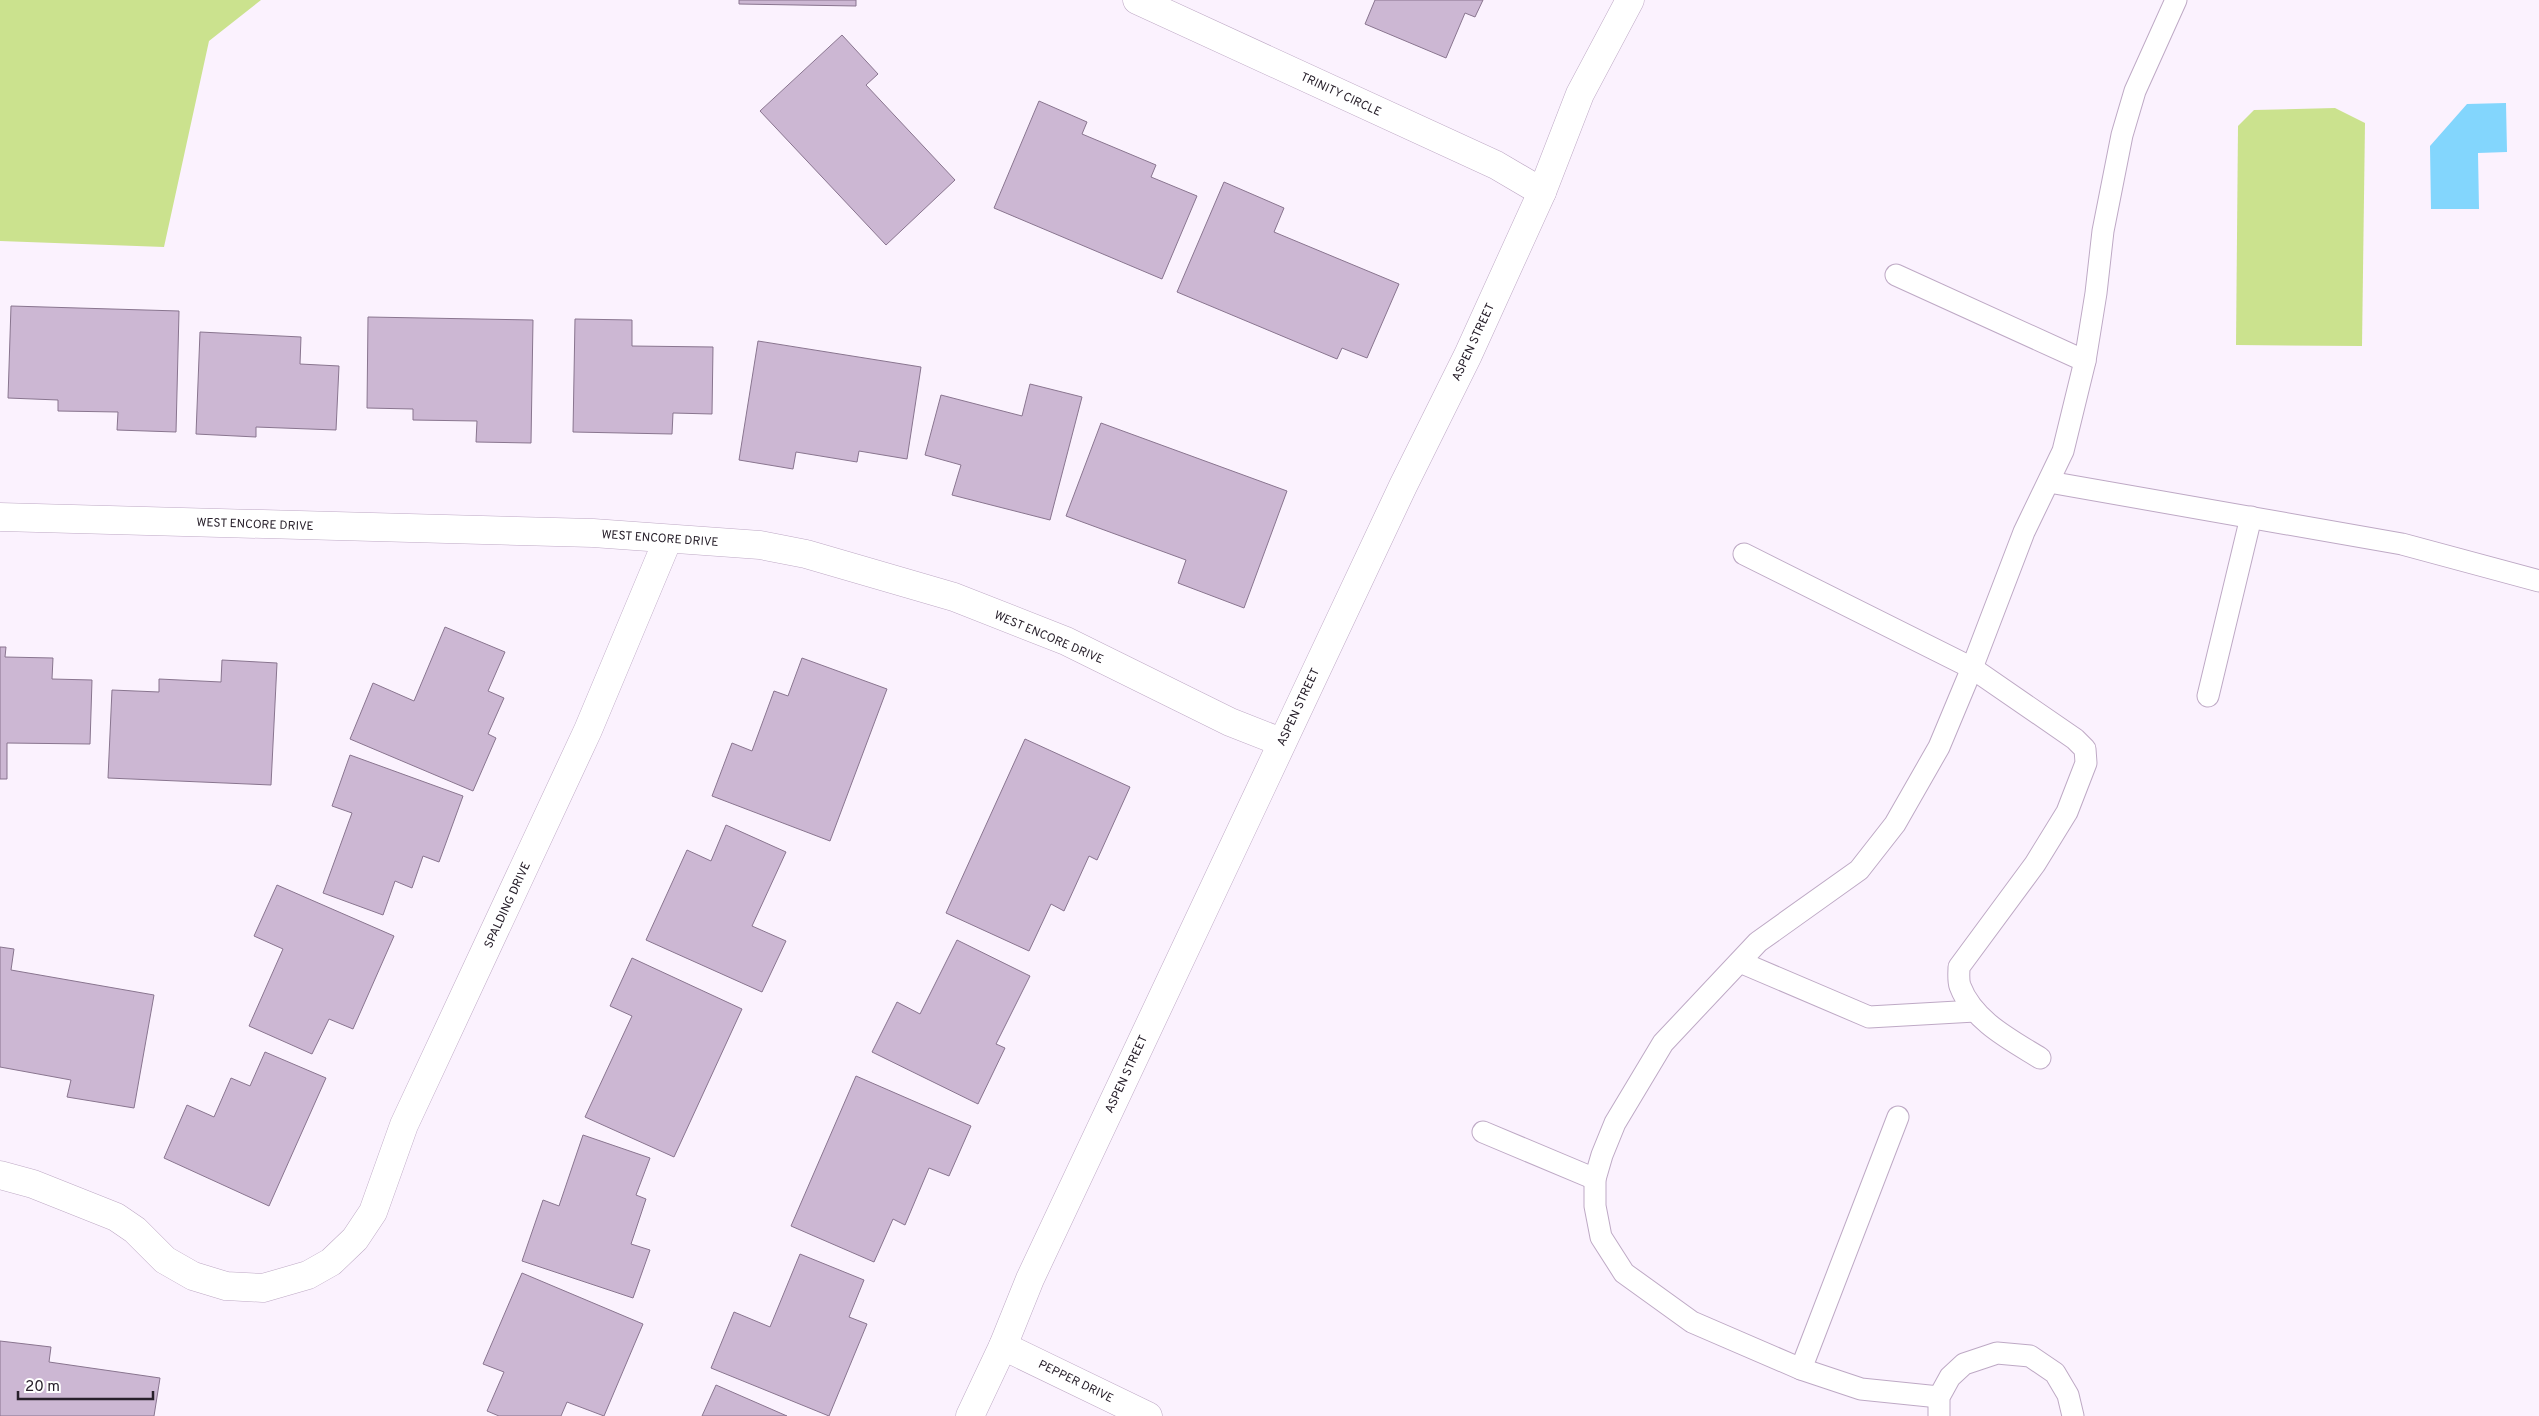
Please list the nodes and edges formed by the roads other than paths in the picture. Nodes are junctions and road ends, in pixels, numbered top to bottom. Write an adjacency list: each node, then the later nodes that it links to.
1 (1137, 0): 4 (street, TRINITY CIRCLE)
2 (1630, 0): 4 (street, ASPEN STREET)
3 (2176, 0): 6 (lane)
4 (1542, 192): 15 (street, ASPEN STREET)
5 (1896, 275): 6 (lane)
6 (2085, 361): 7 (lane)
7 (2049, 482): 9 (lane); 13 (lane)
8 (0, 517): 10 (street, WEST ENCORE DRIVE)
9 (2251, 517): 12 (lane); 14 (lane)
10 (668, 539): 15 (street, WEST ENCORE DRIVE); 21 (street, SPALDING DRIVE)
11 (1744, 554): 13 (lane)
12 (2539, 581)
13 (1972, 668): 16 (lane); 17 (lane)
14 (2208, 696)
15 (1282, 742): 23 (street, ASPEN STREET)
16 (1740, 962): 17 (lane); 22 (lane)
17 (1975, 1011): 18 (lane)
18 (2040, 1058)
19 (1898, 1117): 24 (lane)
20 (1483, 1132): 22 (lane)
21 (0, 1175)
22 (1596, 1180): 24 (lane)
23 (1003, 1346): 26 (street, ASPEN STREET); 27 (street, PEPPER DRIVE)
24 (1801, 1369): 25 (lane)
25 (1939, 1406): 28 (lane)
26 (970, 1416)
27 (1148, 1416)
28 (2073, 1416)

